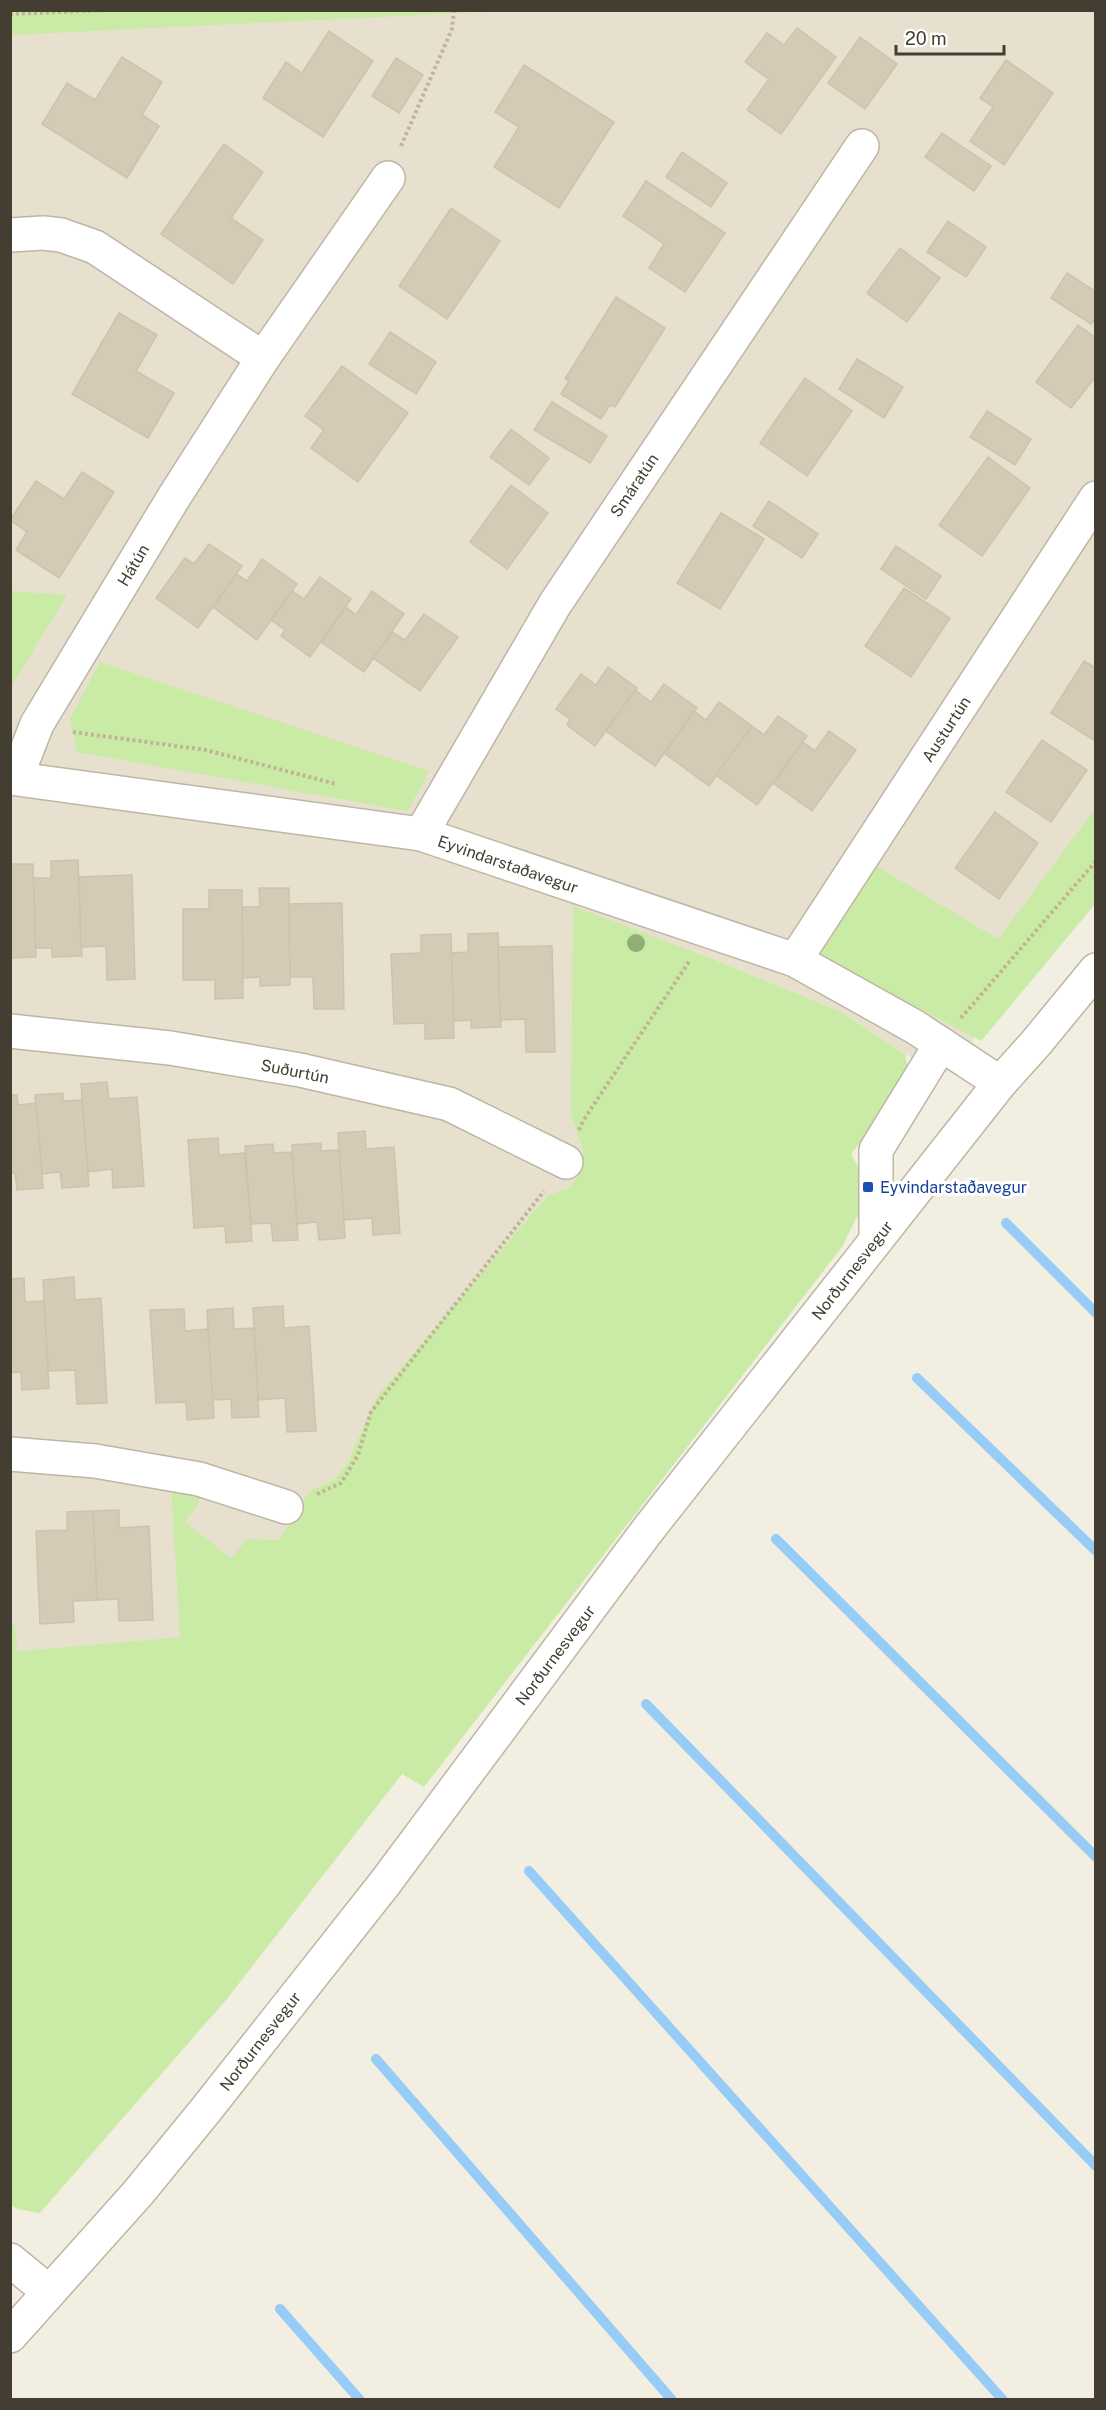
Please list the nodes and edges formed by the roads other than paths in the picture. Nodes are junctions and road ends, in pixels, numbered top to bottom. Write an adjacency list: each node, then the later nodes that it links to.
1 (862, 146): 7 (street, Smáratún)
2 (387, 178): 4 (street, Hátún)
3 (10, 235): 4 (street)
4 (263, 358): 6 (street, Hátún)
5 (1095, 498): 8 (street, Austurtún)
6 (13, 778): 7 (street, Eyvindarstaðavegur)
7 (421, 834): 8 (street, Eyvindarstaðavegur)
8 (795, 960): 11 (street, Eyvindarstaðavegur)
9 (1095, 970): 12 (street, Norðurnesvegur)
10 (10, 1031): 13 (street, Suðurtún)
11 (941, 1044): 12 (street, Eyvindarstaðavegur); 14 (street)
12 (1000, 1083): 14 (street, Norðurnesvegur)
13 (566, 1162)
14 (876, 1239): 18 (street, Norðurnesvegur)
15 (10, 1454): 16 (street)
16 (286, 1507)
17 (10, 2260): 18 (street)
18 (49, 2292): 19 (street, Norðurnesvegur)
19 (10, 2336)

